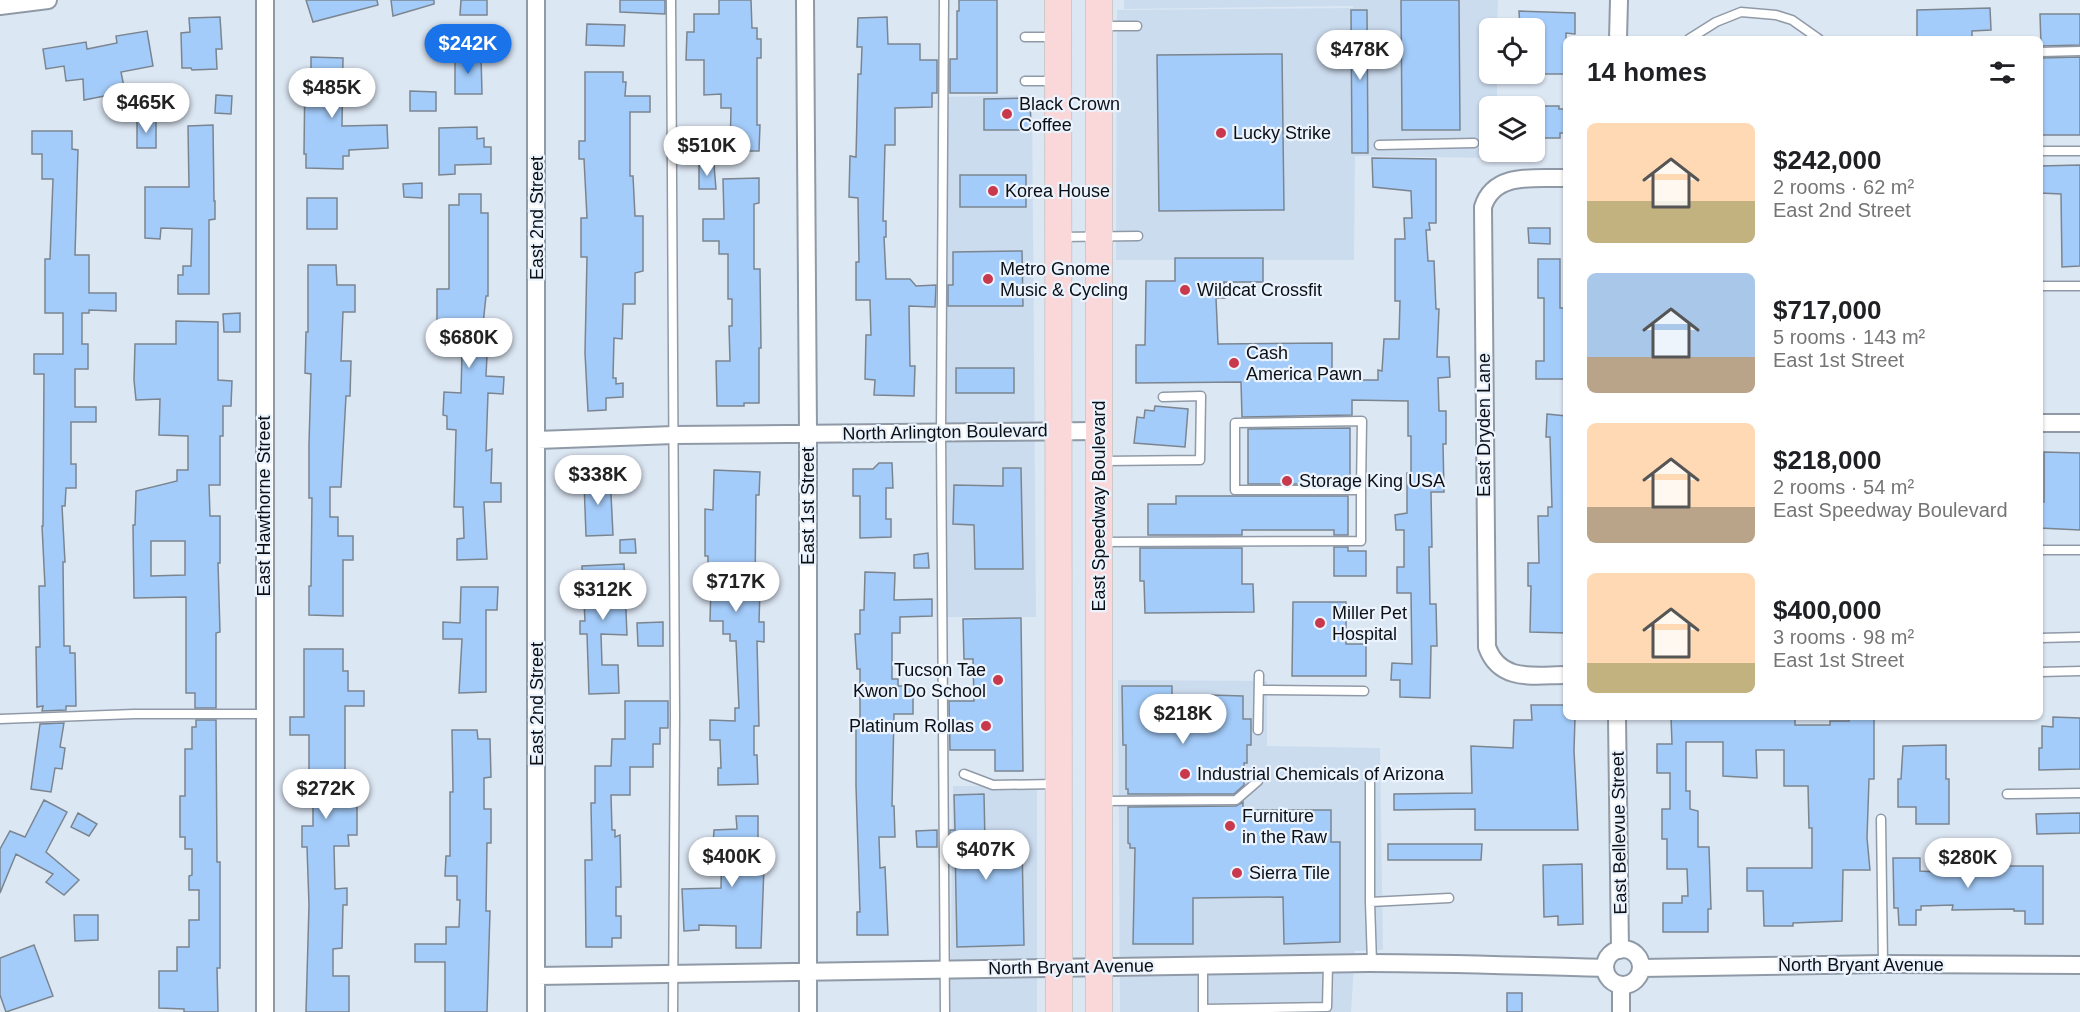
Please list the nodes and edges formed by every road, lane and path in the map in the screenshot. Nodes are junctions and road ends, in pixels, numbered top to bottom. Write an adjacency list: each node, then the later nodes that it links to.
1 (48, 0): 10 (street)
2 (265, 0): 54 (street, East Hawthorne Street)
3 (537, 0): 40 (street, East 2nd Street)
4 (671, 0): 39 (lane)
5 (805, 0): 38 (street, East 1st Street)
6 (944, 0): 37 (lane)
7 (1058, 0): 17 (main road)
8 (1099, 0): 11 (main road, East Speedway Boulevard)
9 (1619, 0): 13 (street)
10 (0, 6)
11 (1099, 26): 12 (lane); 27 (main road, East Speedway Boulevard)
12 (1137, 26)
13 (1618, 36)
14 (1694, 36): 15 (lane)
15 (1814, 36)
16 (1025, 37): 17 (lane)
17 (1058, 38): 21 (main road)
18 (2080, 51): 19 (lane)
19 (2043, 52)
20 (1025, 81): 21 (lane)
21 (1058, 81): 29 (main road)
22 (1474, 143): 23 (lane)
23 (1379, 145)
24 (2043, 151): 25 (lane)
25 (2080, 151)
26 (1563, 178): 51 (street, East Dryden Lane)
27 (1099, 236): 28 (lane); 29 (lane); 36 (main road, East Speedway Boulevard)
28 (1138, 236)
29 (1059, 237): 35 (main road)
30 (2043, 286): 31 (lane)
31 (2080, 286)
32 (1163, 397): 41 (lane)
33 (2043, 423): 34 (street)
34 (2080, 423)
35 (1059, 431): 36 (street, North Arlington Boulevard); 37 (street, North Arlington Boulevard); 61 (main road)
36 (1100, 431): 41 (main road, East Speedway Boulevard)
37 (941, 432): 38 (street, North Arlington Boulevard); 78 (lane)
38 (808, 433): 39 (street, North Arlington Boulevard); 79 (street, East 1st Street)
39 (674, 435): 40 (street, North Arlington Boulevard); 80 (lane)
40 (537, 440): 81 (street, East 2nd Street)
41 (1100, 461): 43 (main road, East Speedway Boulevard)
42 (1361, 490): 42 (lane); 43 (lane)
43 (1100, 542): 64 (main road, East Speedway Boulevard)
44 (2043, 550): 45 (lane)
45 (2080, 550)
46 (2080, 637): 47 (lane)
47 (2043, 638)
48 (2080, 671): 49 (lane)
49 (2043, 672)
50 (1259, 675): 52 (lane)
51 (1563, 675)
52 (1259, 690): 53 (lane); 57 (lane)
53 (1364, 691)
54 (264, 714): 55 (lane); 84 (street, East Hawthorne Street)
55 (0, 719)
56 (1617, 720): 68 (street, East Bellevue Street)
57 (1258, 730)
58 (964, 774): 61 (lane)
59 (1370, 776): 67 (lane)
60 (1258, 782): 64 (lane)
61 (1059, 784): 75 (main road)
62 (2080, 793): 63 (lane)
63 (2007, 794)
64 (1099, 801): 73 (main road, East Speedway Boulevard)
65 (1881, 819): 72 (lane)
66 (1449, 897): 67 (lane)
67 (1370, 902): 69 (lane)
68 (1620, 950): 76 (street); 77 (street)
69 (1372, 963): 71 (street, North Bryant Avenue); 76 (street, North Bryant Avenue)
70 (1203, 964): 71 (street, North Bryant Avenue); 73 (street, North Bryant Avenue); 83 (lane)
71 (1328, 964): 83 (lane)
72 (1883, 964): 74 (street, North Bryant Avenue); 77 (street, North Bryant Avenue)
73 (1099, 965): 75 (street, North Bryant Avenue); 90 (main road, East Speedway Boulevard)
74 (2080, 965)
75 (1058, 967): 78 (street, North Bryant Avenue); 89 (main road)
76 (1605, 968): 82 (street)
77 (1641, 968): 82 (street)
78 (945, 970): 79 (street, North Bryant Avenue); 88 (lane)
79 (808, 973): 80 (street, North Bryant Avenue); 87 (street, East 1st Street)
80 (673, 975): 81 (street, North Bryant Avenue); 86 (lane)
81 (536, 976): 85 (street, East 2nd Street)
82 (1621, 985): 91 (street)
83 (1203, 1011)
84 (265, 1012)
85 (536, 1012)
86 (673, 1012)
87 (808, 1012)
88 (945, 1012)
89 (1059, 1012)
90 (1099, 1012)
91 (1621, 1012)

